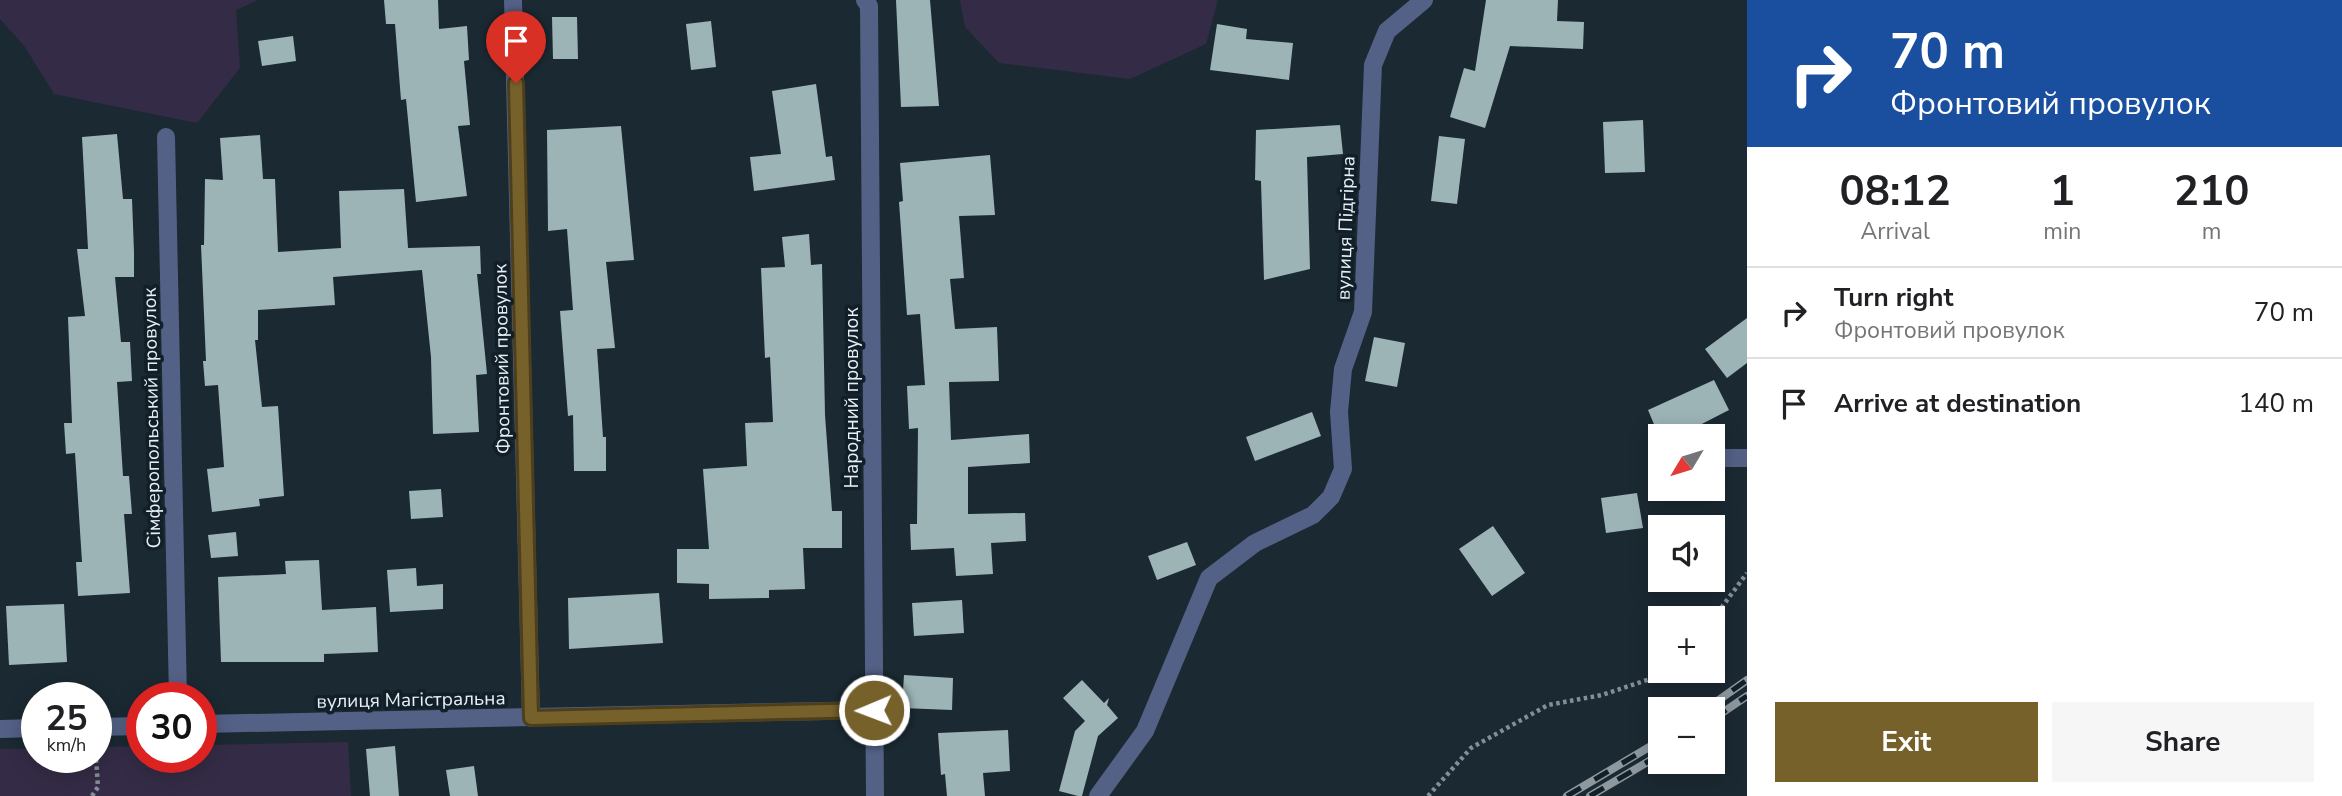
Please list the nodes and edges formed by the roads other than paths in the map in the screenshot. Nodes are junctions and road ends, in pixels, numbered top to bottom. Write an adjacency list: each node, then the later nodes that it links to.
1 (513, 0): 9 (street, Фронтовий провулок)
2 (865, 0): 8 (street, Народний провулок)
3 (1424, 0): 14 (street, вулиця Підгірна)
4 (166, 137): 7 (street, Сімферопольський провулок)
5 (1726, 458): 6 (street)
6 (1747, 458)
7 (178, 682)
8 (874, 710): 9 (street, вулиця Магістральна); 13 (street, Народний провулок)
9 (531, 718): 10 (street, вулиця Магістральна)
10 (217, 724)
11 (21, 728): 12 (street)
12 (0, 729)
13 (874, 796)
14 (1098, 796)

